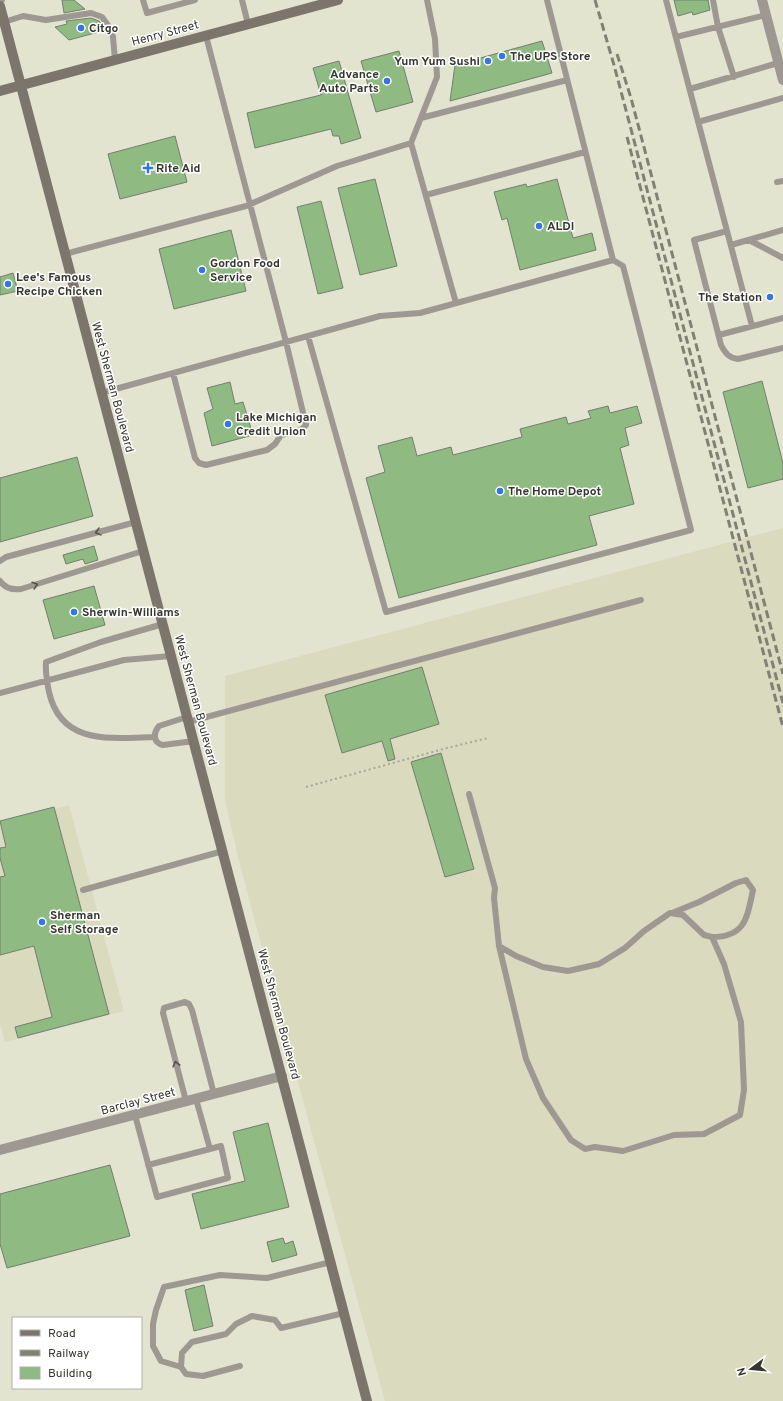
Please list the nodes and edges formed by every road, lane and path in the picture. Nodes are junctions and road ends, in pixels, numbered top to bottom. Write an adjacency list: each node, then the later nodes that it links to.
1 (143, 0): 2 (lane)
2 (195, 0)
3 (242, 0): 13 (lane)
4 (338, 0): 13 (main road, Henry Street)
5 (427, 0): 26 (lane)
6 (547, 0): 20 (lane)
7 (666, 0): 16 (lane)
8 (713, 0): 14 (lane)
9 (762, 0): 11 (street)
10 (0, 6): 12 (main road, West Sherman Boulevard)
11 (766, 15): 14 (lane); 18 (street)
12 (4, 22): 17 (lane); 22 (main road, West Sherman Boulevard)
13 (248, 24): 15 (main road, Henry Street)
14 (718, 27): 16 (lane); 19 (lane)
15 (206, 36): 17 (main road, Henry Street); 31 (lane)
16 (676, 37): 23 (lane)
17 (115, 60): 22 (main road, Henry Street)
18 (778, 63): 19 (lane); 21 (street)
19 (734, 77): 23 (lane)
20 (567, 80): 26 (lane); 29 (lane)
21 (783, 80)
22 (20, 85): 24 (main road, Henry Street); 36 (main road, West Sherman Boulevard)
23 (690, 89): 27 (lane)
24 (0, 91)
25 (783, 98): 27 (lane)
26 (421, 118): 28 (lane)
27 (698, 122): 33 (lane)
28 (411, 143): 30 (lane); 31 (lane)
29 (585, 152): 30 (lane); 38 (lane)
30 (426, 195): 39 (lane)
31 (250, 204): 36 (lane); 44 (lane)
32 (783, 230): 34 (lane)
33 (727, 231): 35 (lane); 42 (lane)
34 (749, 240): 35 (lane); 37 (lane)
35 (731, 245): 41 (lane)
36 (65, 254): 47 (main road, West Sherman Boulevard)
37 (783, 258)
38 (613, 260): 39 (lane); 43 (lane)
39 (456, 303): 43 (lane)
40 (783, 318): 41 (lane)
41 (752, 326): 42 (lane)
42 (719, 335): 45 (lane)
43 (308, 336): 44 (lane)
44 (286, 342): 46 (lane); 46 (lane)
45 (783, 348)
46 (172, 373): 47 (lane)
47 (102, 393): 48 (main road, West Sherman Boulevard)
48 (136, 522): 49 (main road, West Sherman Boulevard); 50 (lane, one-way to 50)
49 (143, 552): 51 (lane, one-way to 49); 53 (main road, West Sherman Boulevard)
50 (0, 561)
51 (0, 581)
52 (641, 600): 57 (lane)
53 (162, 624): 54 (main road, West Sherman Boulevard); 55 (lane)
54 (171, 656): 55 (lane); 57 (main road, West Sherman Boulevard)
55 (47, 681): 56 (lane); 58 (lane)
56 (0, 693)
57 (188, 719): 58 (lane); 60 (main road, West Sherman Boulevard)
58 (155, 737): 60 (lane)
59 (488, 738): 61 (path)
60 (194, 741): 63 (main road, West Sherman Boulevard)
61 (306, 787)
62 (469, 794): 67 (lane)
63 (223, 851): 64 (lane); 68 (main road, West Sherman Boulevard)
64 (83, 890)
65 (670, 913): 66 (lane); 66 (lane); 67 (lane)
66 (712, 937): 67 (lane)
67 (499, 946)
68 (282, 1076): 69 (street, Barclay Street); 75 (main road, West Sherman Boulevard)
69 (214, 1094): 70 (street, Barclay Street); 70 (lane, one-way to 69)
70 (191, 1100): 71 (street, Barclay Street); 72 (lane)
71 (135, 1115): 73 (street, Barclay Street); 74 (lane)
72 (210, 1149): 74 (lane); 74 (lane)
73 (0, 1150)
74 (148, 1165)
75 (331, 1262): 76 (main road, West Sherman Boulevard); 78 (lane)
76 (344, 1313): 78 (lane); 79 (main road, West Sherman Boulevard)
77 (240, 1366): 78 (lane)
78 (181, 1367)
79 (367, 1401)

